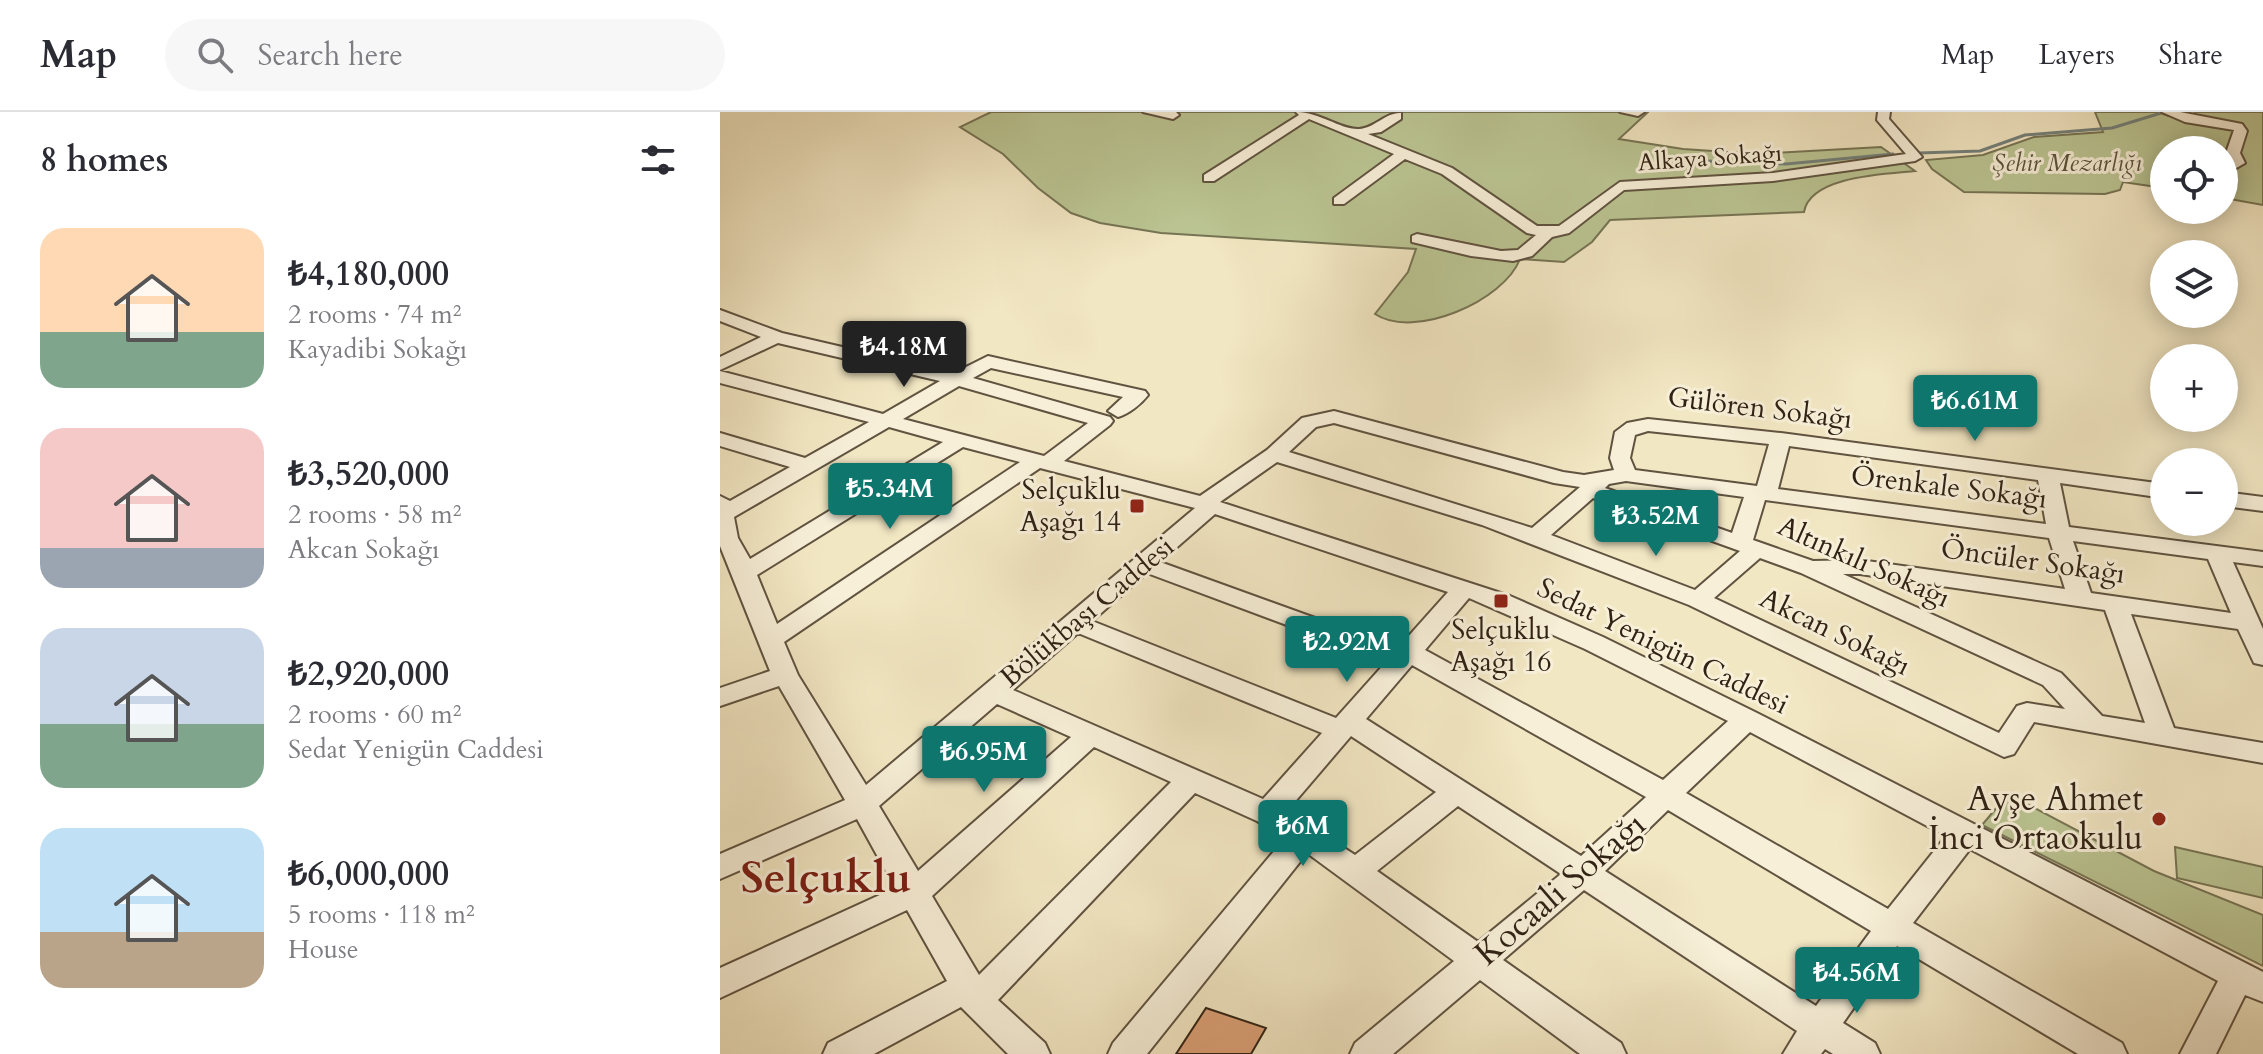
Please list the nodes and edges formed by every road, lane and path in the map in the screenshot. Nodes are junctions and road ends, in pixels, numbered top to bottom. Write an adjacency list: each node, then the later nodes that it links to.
1 (1149, 112): 7 (street)
2 (1626, 112): 3 (street)
3 (1638, 112)
4 (1884, 112): 14 (street, Alkaya Sokağı)
5 (2168, 112): 10 (street)
6 (1306, 113): 9 (street); 12 (street)
7 (1173, 115)
8 (1397, 116): 9 (street)
9 (1356, 133): 11 (street)
10 (2238, 139)
11 (1405, 152): 13 (street); 14 (street)
12 (1209, 178)
13 (1339, 201)
14 (1547, 233): 15 (street)
15 (1417, 239)
16 (720, 315): 17 (street)
17 (776, 337): 18 (street); 19 (street)
18 (724, 378): 21 (street, Sedat Yenigün Caddesi)
19 (954, 379): 20 (street); 20 (street); 21 (street)
20 (1110, 416): 26 (street)
21 (887, 420): 24 (street, Sedat Yenigün Caddesi); 27 (street)
22 (720, 439): 27 (street)
23 (1781, 439): 28 (street, Gülören Sokağı); 29 (street, Gülören Sokağı); 32 (street)
24 (959, 441): 26 (street, Sedat Yenigün Caddesi); 43 (street)
25 (1274, 454): 30 (street, Bölükbaşı Caddesi); 35 (street, Bölükbaşı Caddesi); 38 (street, Akcan Sokağı)
26 (1041, 463): 35 (street, Sedat Yenigün Caddesi); 51 (street)
27 (808, 466): 36 (street)
28 (1626, 475): 30 (street, Örenkale Sokağı); 32 (street, Örenkale Sokağı)
29 (2048, 475): 31 (street, Gülören Sokağı); 37 (street)
30 (1596, 485): 38 (street); 39 (street, Altınkılı Sokağı)
31 (2150, 489)
32 (1761, 493): 37 (street, Örenkale Sokağı); 39 (street)
33 (2238, 501): 34 (street)
34 (2263, 504)
35 (1207, 505): 42 (street, Bölükbaşı Caddesi); 45 (street, Sedat Yenigün Caddesi)
36 (721, 509): 43 (street)
37 (2059, 532): 40 (street, Örenkale Sokağı); 46 (street)
38 (1535, 537): 47 (street, Akcan Sokağı)
39 (1749, 545): 44 (street, Altınkılı Sokağı); 47 (street)
40 (2217, 553): 41 (street, Örenkale Sokağı); 50 (street)
41 (2263, 559)
42 (1144, 564): 49 (street, Bölükbaşı Caddesi); 52 (street)
43 (733, 565): 51 (street)
44 (1809, 568): 46 (street, Öncüler Sokağı); 58 (street, Altınkılı Sokağı)
45 (1464, 589): 52 (street); 57 (street, Sedat Yenigün Caddesi)
46 (2080, 597): 48 (street, Öncüler Sokağı)
47 (1698, 600): 58 (street, Akcan Sokağı)
48 (2114, 602): 50 (street, Öncüler Sokağı); 61 (street)
49 (1075, 623): 55 (street, Bölükbaşı Caddesi); 59 (street)
50 (2248, 623): 53 (street)
51 (770, 640): 54 (street)
52 (1406, 656): 59 (street); 65 (street)
53 (2263, 657)
54 (785, 675): 56 (street); 66 (street)
55 (994, 692): 60 (street); 66 (street, Bölükbaşı Caddesi)
56 (720, 697)
57 (1747, 719): 65 (street, Kocaali Sokağı); 68 (street, Sedat Yenigün Caddesi)
58 (2094, 724): 61 (street)
59 (1344, 726): 64 (street); 67 (street)
60 (1090, 735): 63 (street); 73 (street)
61 (2163, 735): 62 (street)
62 (2263, 753)
63 (1191, 779): 67 (street); 78 (street)
64 (1457, 791): 71 (street); 72 (street)
65 (1666, 795): 72 (street, Kocaali Sokağı); 74 (street)
66 (863, 804): 70 (street, Bölükbaşı Caddesi); 73 (street)
67 (1268, 813): 69 (street)
68 (1965, 833): 74 (street); 76 (street, Sedat Yenigün Caddesi)
69 (1304, 835): 71 (street); 83 (street)
70 (720, 867)
71 (1355, 872): 75 (street)
72 (1583, 873): 75 (street, Kocaali Sokağı); 79 (street)
73 (914, 893): 77 (street); 78 (street)
74 (1892, 927): 79 (street); 86 (street)
75 (1479, 960): 80 (street); 84 (street, Kocaali Sokağı)
76 (2251, 981): 87 (street)
77 (720, 984)
78 (972, 994): 81 (street); 82 (street)
79 (1810, 1040): 85 (street)
80 (1603, 1053)
81 (841, 1054)
82 (1032, 1054)
83 (1126, 1054)
84 (1368, 1054)
85 (1862, 1054)
86 (2109, 1054)
87 (2198, 1054)

